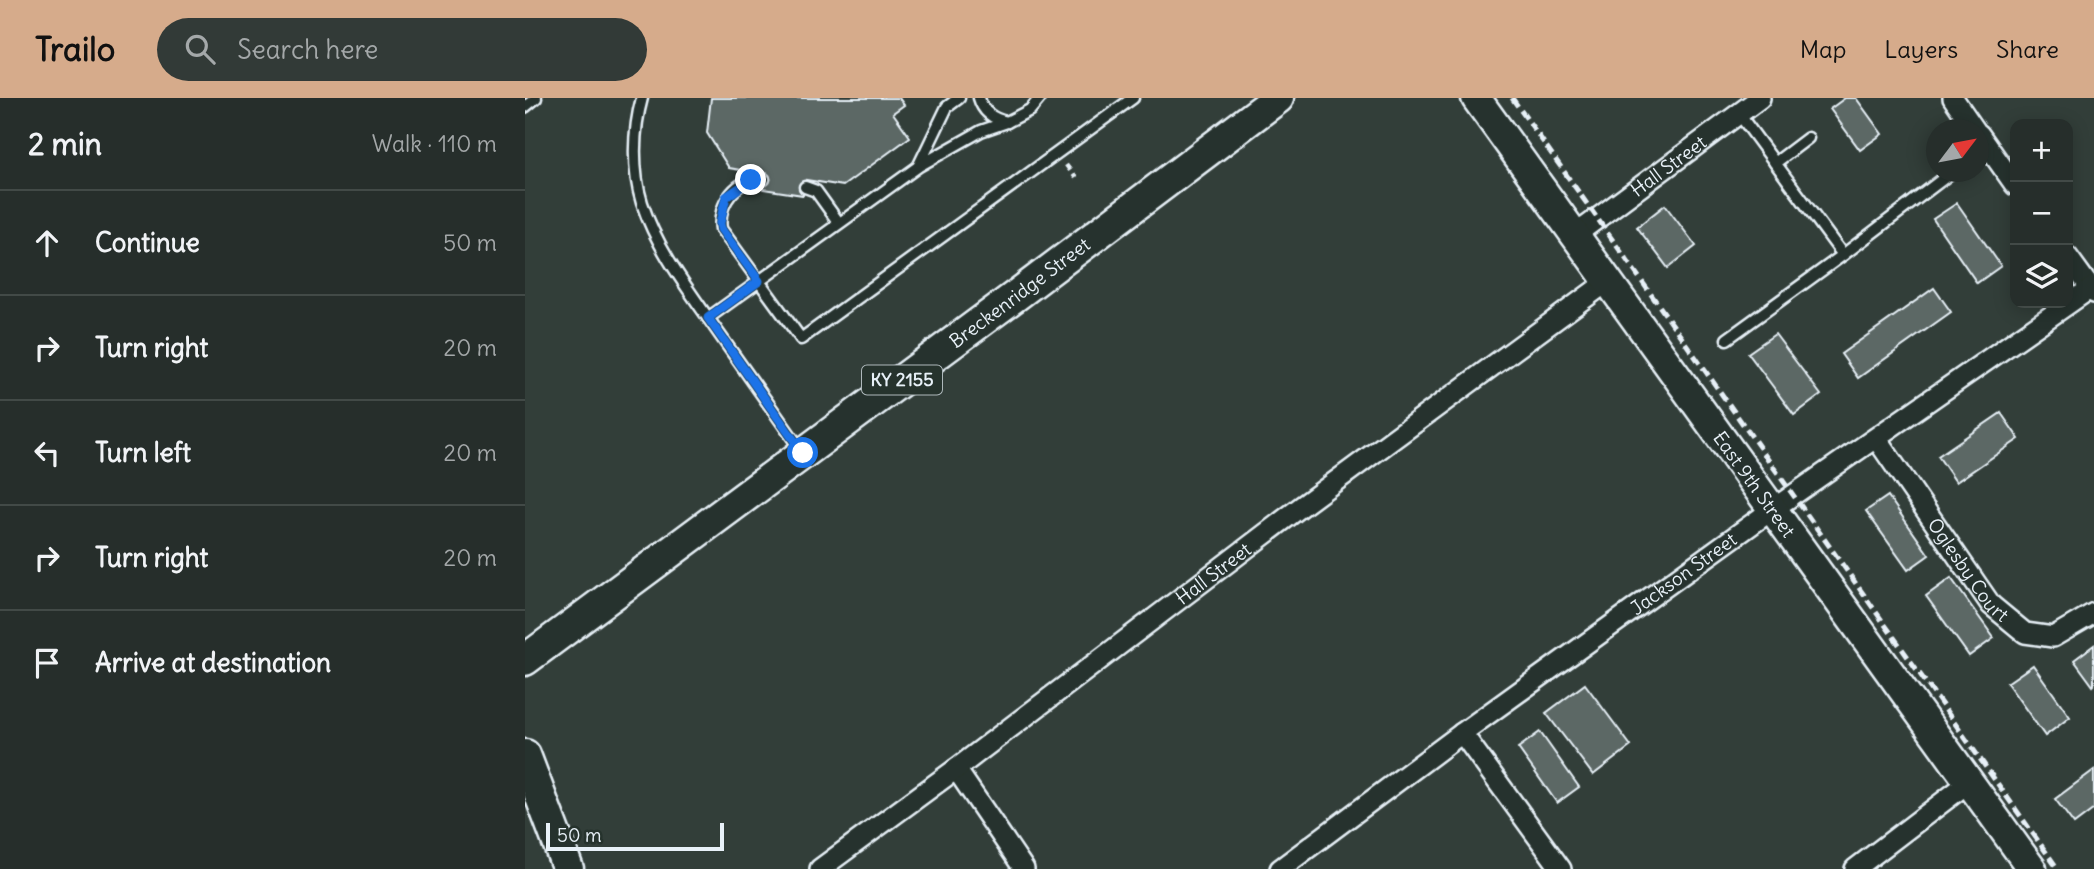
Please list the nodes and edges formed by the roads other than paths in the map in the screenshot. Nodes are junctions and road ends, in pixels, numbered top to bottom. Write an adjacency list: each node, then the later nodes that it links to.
1 (537, 98): 11 (lane)
2 (642, 98): 30 (lane)
3 (959, 98): 18 (lane)
4 (979, 98): 14 (lane)
5 (1040, 98): 14 (lane)
6 (1133, 98): 27 (lane)
7 (1278, 98): 33 (main road, Breckenridge Street / KY 2155)
8 (1476, 98): 24 (street, East 9th Street)
9 (1760, 98): 12 (street, Hall Street)
10 (1953, 98): 13 (street)
11 (525, 107)
12 (1739, 114): 17 (lane); 24 (street, Hall Street)
13 (1966, 119)
14 (1007, 122): 18 (lane)
15 (1808, 138): 17 (lane)
16 (1989, 152): 21 (street)
17 (1775, 163): 25 (lane)
18 (919, 166): 23 (lane)
19 (764, 179): 27 (lane)
20 (1939, 182): 25 (lane)
21 (2013, 182)
22 (805, 187): 23 (lane)
23 (839, 223): 27 (lane)
24 (1575, 235): 28 (street, East 9th Street)
25 (1843, 255): 31 (lane)
26 (2073, 263): 29 (street)
27 (759, 281): 30 (lane)
28 (1608, 281): 34 (street, East 9th Street); 39 (street, Hall Street)
29 (2093, 289): 32 (street, Jackson Street)
30 (708, 318): 33 (lane)
31 (1727, 339)
32 (1876, 438): 34 (street, Jackson Street); 35 (street, Oglesby Court)
33 (803, 453): 36 (main road, Breckenridge Street / KY 2155)
34 (1773, 509): 37 (street, Jackson Street); 40 (street, East 9th Street)
35 (2094, 613)
36 (525, 660)
37 (1462, 733): 44 (street, Jackson Street); 45 (street)
38 (525, 755): 41 (main road)
39 (955, 769): 42 (street, Hall Street); 43 (street)
40 (1969, 782): 46 (street); 47 (street, East 9th Street)
41 (568, 869)
42 (820, 869)
43 (1024, 869)
44 (1280, 869)
45 (1561, 869)
46 (1855, 869)
47 (2032, 869)

